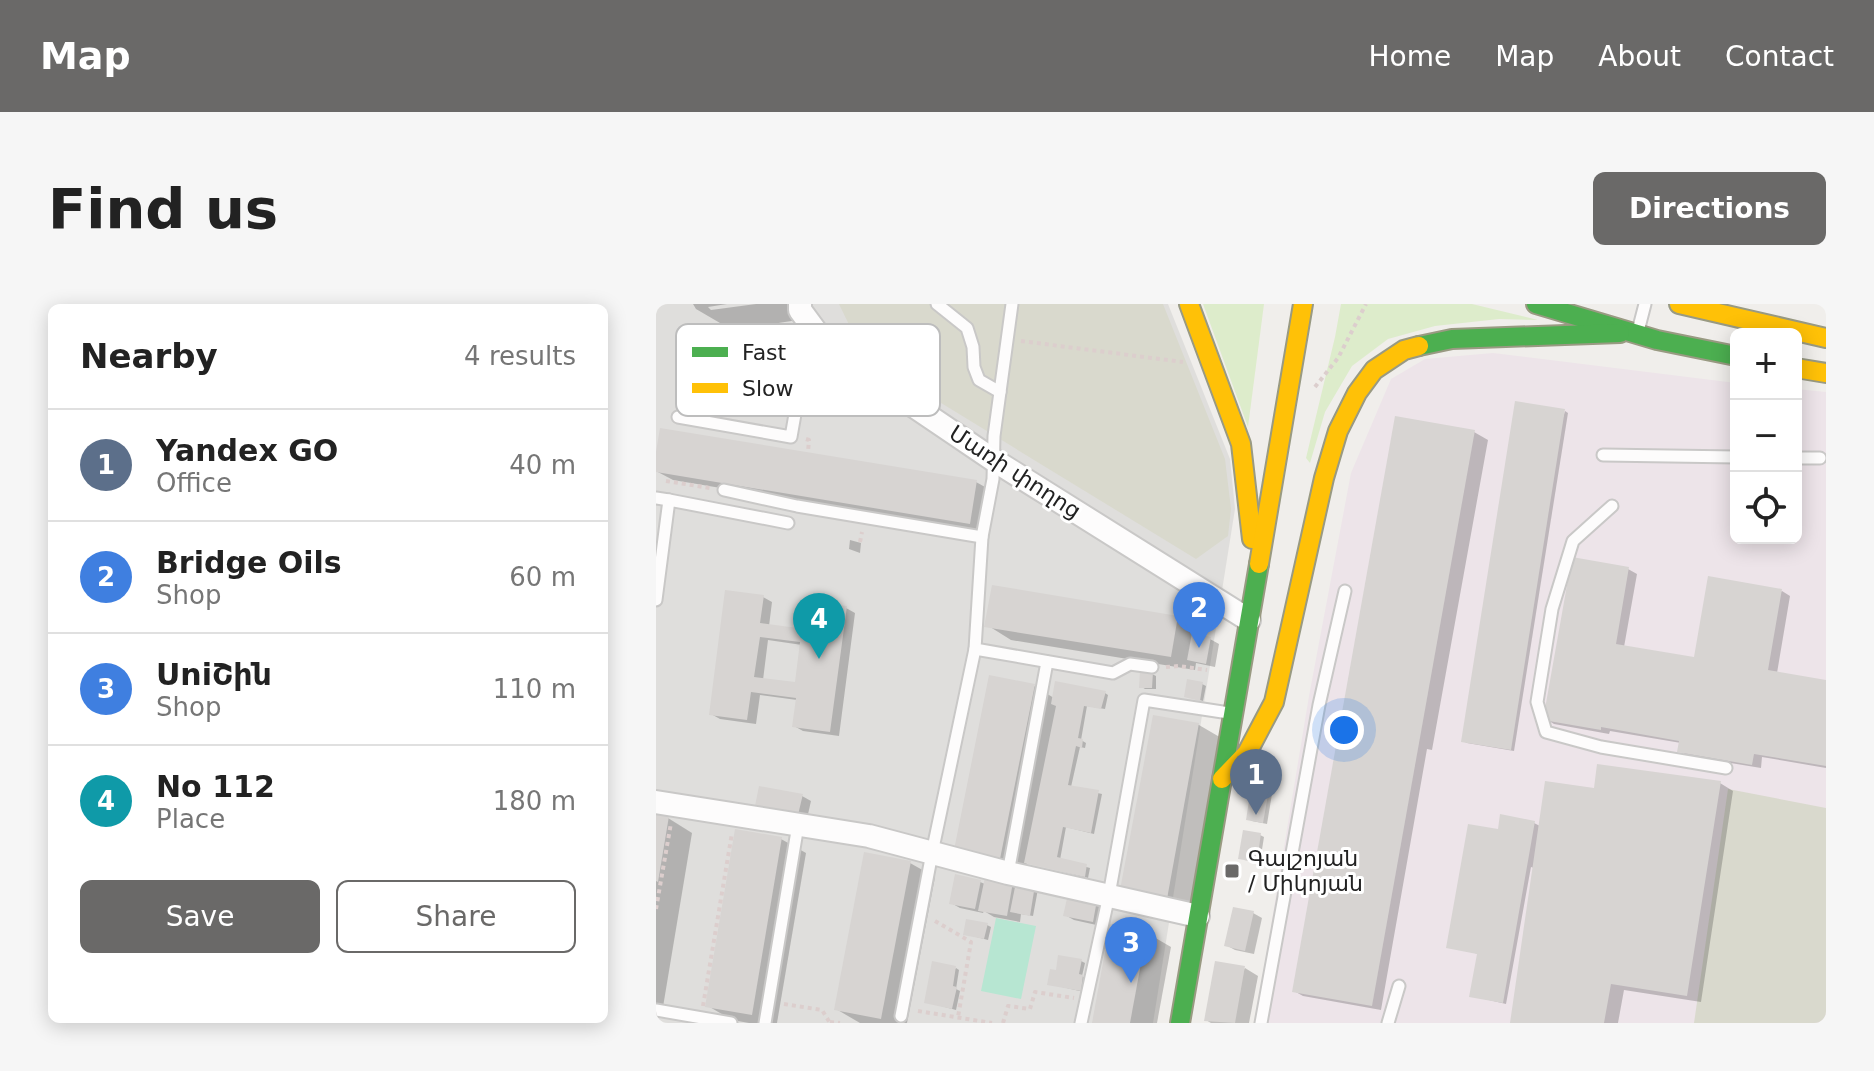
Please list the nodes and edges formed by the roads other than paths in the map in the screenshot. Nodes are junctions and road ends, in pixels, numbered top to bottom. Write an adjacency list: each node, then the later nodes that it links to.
1 (800, 304): 10 (street, Մառի փողոց)
2 (937, 304): 16 (lane)
3 (1012, 304): 16 (lane)
4 (1189, 304): 30 (main road)
5 (1303, 304): 30 (main road)
6 (1536, 304): 11 (main road)
7 (1645, 304): 11 (lane)
8 (1764, 304): 9 (main road)
9 (1687, 306): 12 (main road)
10 (810, 324)
11 (1632, 333): 13 (main road); 39 (main road)
12 (1826, 338)
13 (1730, 355)
14 (1802, 369): 15 (main road)
15 (1826, 373)
16 (1000, 392): 24 (lane)
17 (795, 416): 19 (lane)
18 (928, 416): 24 (street, Մառի փողոց)
19 (678, 417)
20 (1603, 455): 21 (lane)
21 (1730, 457)
22 (1802, 458): 23 (lane)
23 (1820, 458)
24 (992, 459): 29 (lane); 33 (street, Մառի փողոց)
25 (724, 490): 29 (lane)
26 (662, 499): 28 (lane); 32 (lane)
27 (1612, 506): 38 (lane)
28 (788, 523)
29 (982, 537): 34 (lane)
30 (1256, 573): 33 (main road)
31 (1345, 591): 53 (lane)
32 (656, 600)
33 (1249, 620): 37 (main road)
34 (975, 649): 35 (lane); 42 (lane)
35 (1047, 662): 36 (lane); 43 (lane)
36 (1152, 667)
37 (1233, 714): 39 (main road); 44 (lane)
38 (1726, 768)
39 (1222, 779): 45 (main road)
40 (665, 803): 41 (street)
41 (798, 825): 42 (street); 50 (lane)
42 (932, 853): 43 (street); 48 (lane)
43 (1008, 873): 44 (street)
44 (1109, 895): 45 (street); 51 (lane)
45 (1198, 916): 52 (main road)
46 (1399, 986): 54 (lane)
47 (656, 1010): 49 (lane)
48 (901, 1016)
49 (731, 1023)
50 (765, 1023)
51 (1081, 1023)
52 (1180, 1023)
53 (1261, 1023)
54 (1388, 1023)

